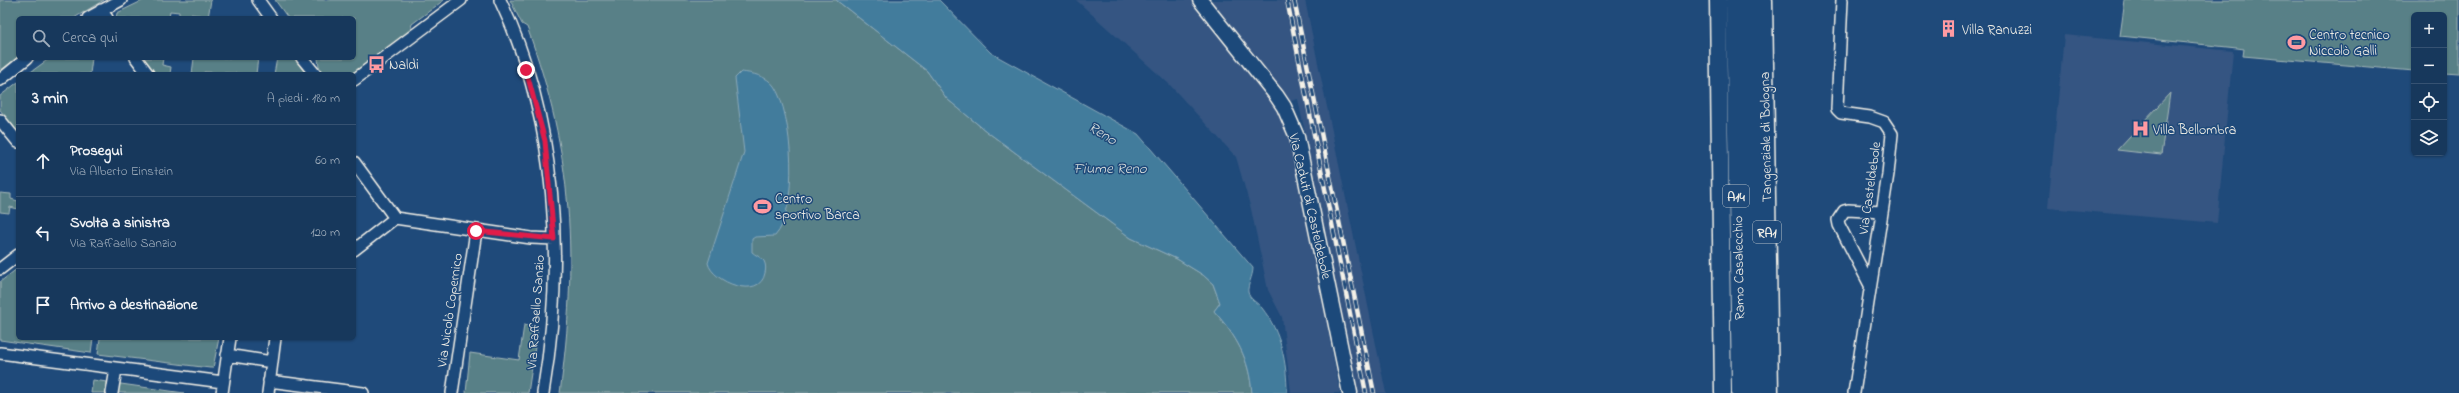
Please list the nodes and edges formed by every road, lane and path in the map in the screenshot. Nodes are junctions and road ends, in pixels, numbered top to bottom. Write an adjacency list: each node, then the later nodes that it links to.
1 (121, 0): 12 (street)
2 (258, 0): 13 (street)
3 (461, 0): 20 (street)
4 (500, 0): 28 (street, Via Raffaello Sanzio)
5 (1200, 0): 46 (main road, Via Caduti di Casteldebole)
6 (1718, 0): 47 (highway)
7 (1734, 0): 48 (highway, Ramo Casalecchio / A14)
8 (1749, 0): 49 (highway, Ramo Casalecchio / A14)
9 (1764, 0): 17 (highway, Tangenziale di Bologna / RA1)
10 (1771, 0): 17 (highway)
11 (1842, 0): 25 (street, Via Casteldebole)
12 (104, 14)
13 (270, 16)
14 (25, 60): 21 (street)
15 (138, 60): 18 (street)
16 (304, 60): 19 (street)
17 (1764, 70): 50 (highway, Tangenziale di Bologna / RA1)
18 (146, 72)
19 (313, 72)
20 (356, 79)
21 (0, 80)
22 (0, 120): 23 (street)
23 (16, 140)
24 (356, 165): 26 (street)
25 (1882, 212): 32 (street, Via Casteldebole); 32 (street)
26 (395, 218): 27 (street); 29 (street)
27 (476, 231): 28 (street); 44 (street, Via Nicolò Copernico)
28 (554, 239): 45 (street, Via Raffaello Sanzio)
29 (356, 248)
30 (16, 257): 31 (street)
31 (0, 269)
32 (1870, 285): 51 (street, Via Casteldebole)
33 (230, 340): 36 (street)
34 (275, 340): 37 (street)
35 (0, 353): 38 (street)
36 (228, 355): 37 (street); 40 (street)
37 (272, 362): 39 (street)
38 (116, 369): 40 (street); 41 (street)
39 (270, 381): 42 (street); 43 (street)
40 (223, 388)
41 (112, 393)
42 (268, 393)
43 (357, 393)
44 (452, 393)
45 (543, 393)
46 (1350, 393)
47 (1723, 393)
48 (1740, 393)
49 (1754, 393)
50 (1770, 393)
51 (1854, 393)

